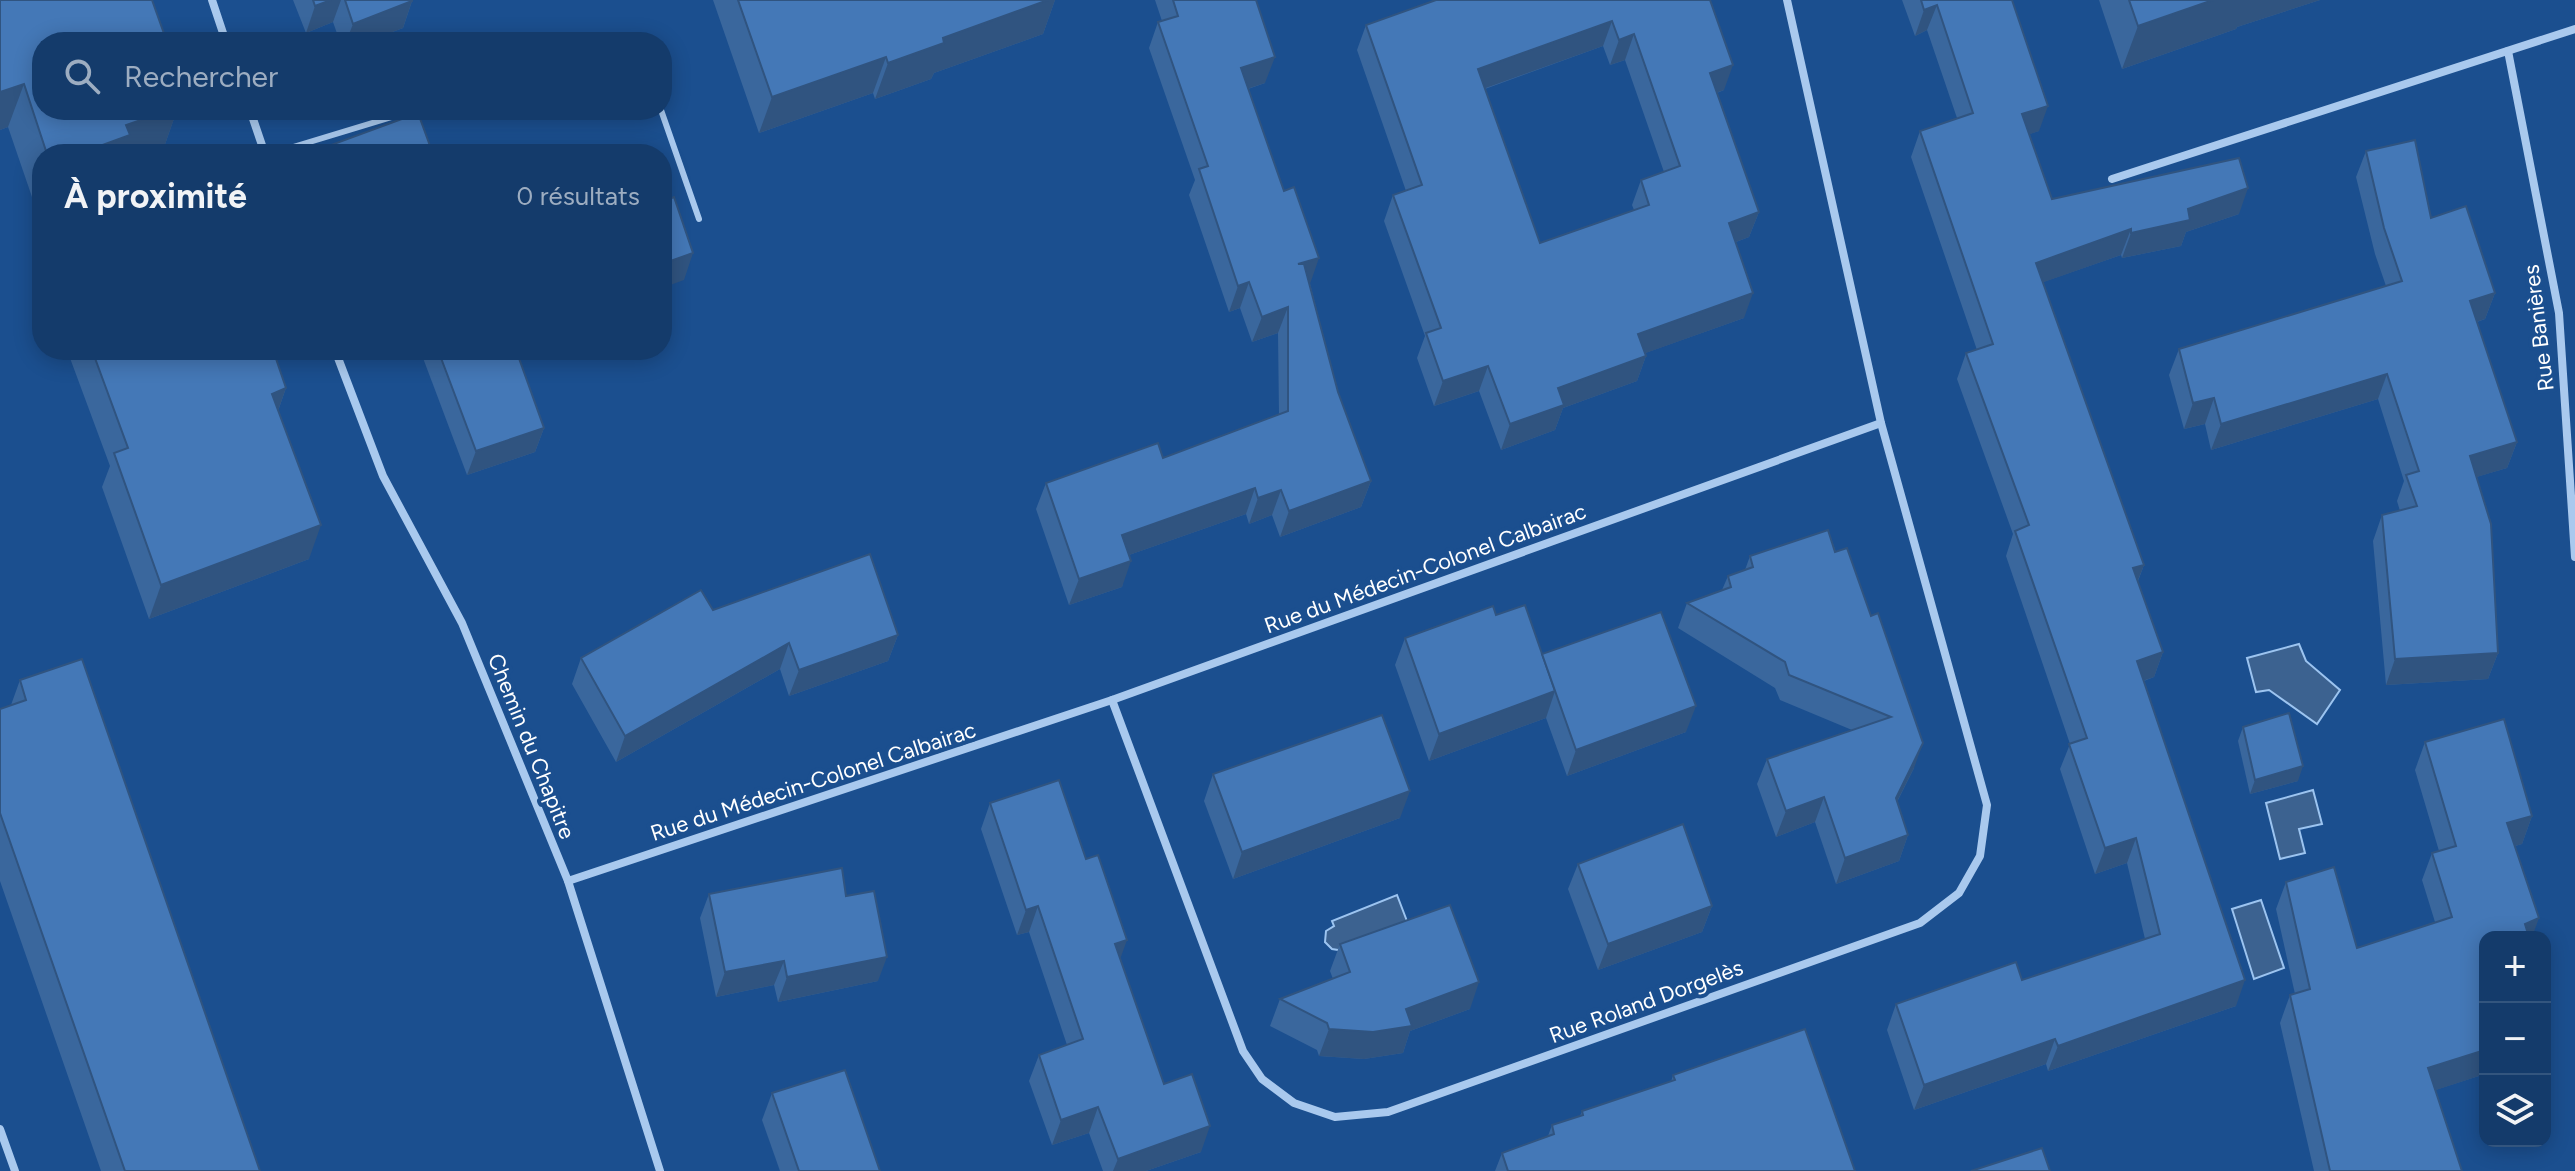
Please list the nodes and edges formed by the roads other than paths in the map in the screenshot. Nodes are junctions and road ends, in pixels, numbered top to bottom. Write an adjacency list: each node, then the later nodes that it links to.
1 (212, 0): 4 (street)
2 (1787, 0): 14 (street)
3 (2575, 29): 5 (street)
4 (223, 32)
5 (2508, 51): 11 (street); 15 (street, Rue Banières)
6 (254, 120): 9 (street)
7 (382, 120): 10 (lane)
8 (664, 120): 12 (lane)
9 (264, 144)
10 (301, 144)
11 (2112, 179)
12 (699, 219)
13 (339, 360): 17 (street, Chemin du Chapitre)
14 (1881, 423): 16 (street, Rue du Médecin-Colonel Calbairac); 16 (street, Rue Roland Dorgelès)
15 (2575, 557)
16 (1112, 700): 17 (street, Rue du Médecin-Colonel Calbairac)
17 (568, 881): 20 (street, Chemin du Chapitre)
18 (0, 1129): 19 (street)
19 (15, 1171)
20 (660, 1171)

